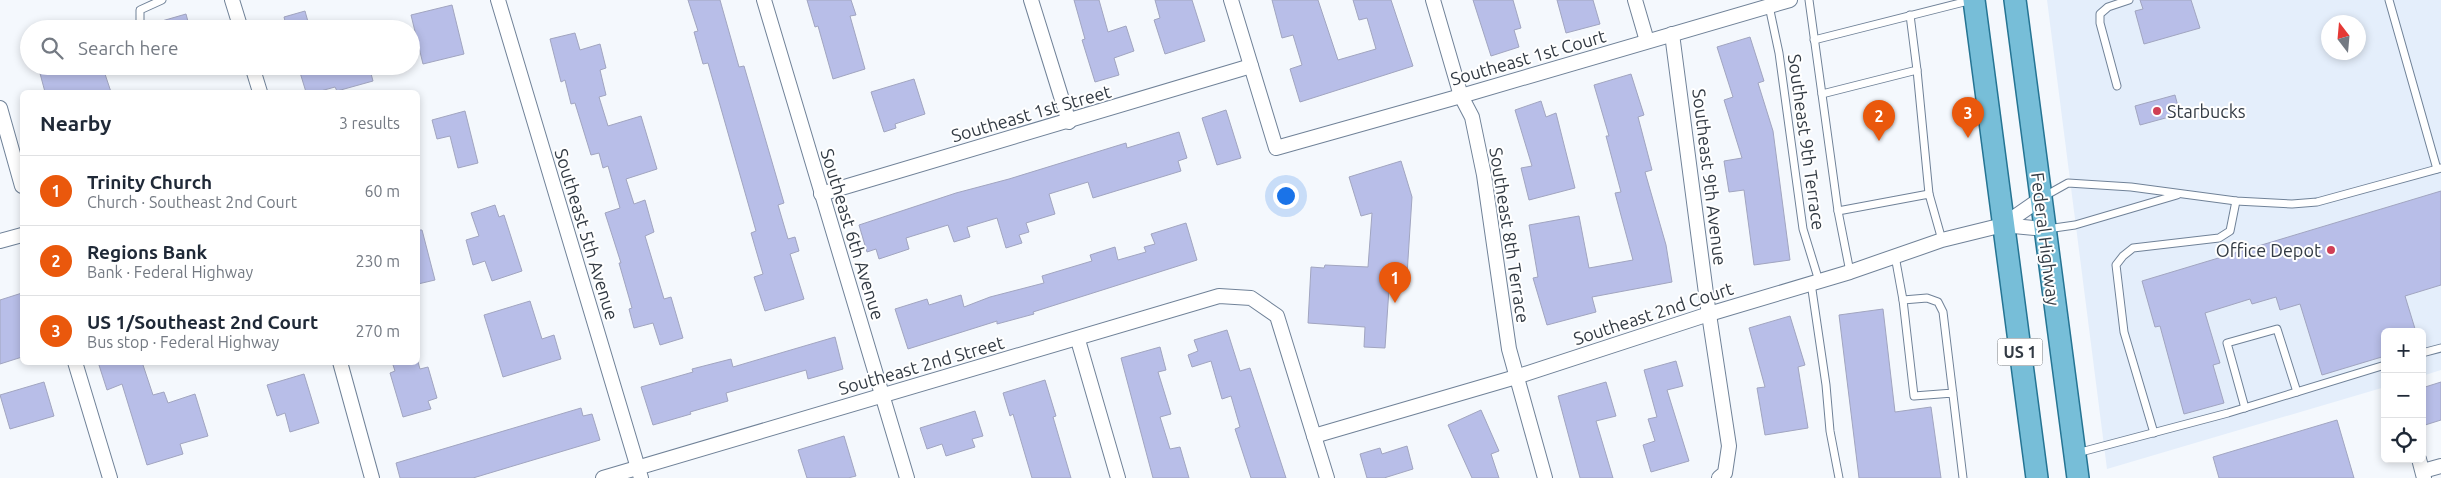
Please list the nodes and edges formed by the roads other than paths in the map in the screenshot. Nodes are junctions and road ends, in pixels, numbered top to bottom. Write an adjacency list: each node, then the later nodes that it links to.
1 (162, 0): 17 (lane)
2 (232, 0): 18 (street)
3 (498, 0): 65 (street, Southeast 5th Avenue)
4 (764, 0): 33 (street, Southeast 6th Avenue)
5 (1031, 0): 30 (street)
6 (1231, 0): 22 (street)
7 (1433, 0): 28 (street, Southeast 8th Terrace)
8 (1635, 0): 21 (street)
9 (1790, 0): 15 (street, Southeast 1st Court)
10 (1809, 0): 20 (lane)
11 (1974, 0): 16 (lane); 39 (main road, US 1)
12 (2015, 0): 36 (main road, Federal Highway / US 1)
13 (2129, 0): 25 (lane)
14 (2389, 0): 31 (lane)
15 (1769, 6): 19 (street, Southeast 1st Court); 46 (lane, Southeast 9th Terrace)
16 (1910, 15): 20 (lane); 23 (lane)
17 (140, 20)
18 (238, 20)
19 (1672, 34): 21 (street, Southeast 1st Court); 48 (street, Southeast 9th Avenue)
20 (1814, 40): 27 (lane)
21 (1647, 41): 28 (street, Southeast 1st Court)
22 (1250, 66): 28 (street, Southeast 1st Court); 30 (street, Southeast 1st Street)
23 (1917, 70): 27 (lane); 34 (lane)
24 (255, 75): 26 (street)
25 (2117, 86)
26 (259, 90)
27 (1822, 94): 38 (lane)
28 (1461, 96): 55 (street, Southeast 8th Terrace)
29 (0, 108): 32 (street)
30 (1069, 122): 33 (street, Southeast 1st Street)
31 (2439, 169): 37 (lane)
32 (20, 179)
33 (822, 194): 58 (street, Southeast 6th Avenue)
34 (1929, 194): 38 (lane); 42 (lane)
35 (2180, 195): 36 (lane); 37 (lane); 40 (lane)
36 (2042, 198): 39 (street); 40 (main road, Federal Highway / US 1)
37 (2236, 201): 60 (lane)
38 (1838, 211): 45 (lane)
39 (2003, 225): 40 (street); 42 (street, Southeast 2nd Court); 76 (main road, US 1)
40 (2045, 229): 62 (main road, Federal Highway / US 1)
41 (20, 236): 43 (street)
42 (1942, 240): 44 (street, Southeast 2nd Court)
43 (0, 241)
44 (1895, 256): 45 (street, Southeast 2nd Court); 47 (lane)
45 (1850, 272): 46 (street, Southeast 2nd Court)
46 (1815, 282): 48 (street, Southeast 2nd Court); 74 (lane, Southeast 9th Terrace)
47 (1903, 300): 57 (lane); 57 (lane)
48 (1709, 314): 55 (street, Southeast 2nd Court); 66 (street, Southeast 9th Avenue)
49 (1078, 340): 58 (street, Southeast 2nd Street); 61 (street, Southeast 2nd Street); 71 (street)
50 (2441, 348): 51 (lane)
51 (2426, 352)
52 (76, 365): 67 (street)
53 (341, 365): 68 (street)
54 (2381, 366): 56 (lane)
55 (1516, 377): 61 (street, Southeast 2nd Court); 73 (street, Southeast 8th Terrace)
56 (2297, 392): 59 (lane); 59 (lane)
57 (1953, 393): 75 (lane)
58 (883, 396): 65 (street, Southeast 2nd Street); 70 (street, Southeast 6th Avenue)
59 (2245, 408): 60 (lane)
60 (2154, 433): 62 (lane)
61 (1314, 436): 72 (street)
62 (2075, 454): 77 (main road, Federal Highway / US 1)
63 (2441, 466): 64 (street)
64 (2422, 470)
65 (640, 473): 69 (street, Southeast 2nd Street)
66 (1722, 476)
67 (110, 478)
68 (372, 478)
69 (603, 478)
70 (907, 478)
71 (1118, 478)
72 (1327, 478)
73 (1545, 478)
74 (1839, 478)
75 (1963, 478)
76 (2034, 478)
77 (2078, 478)

